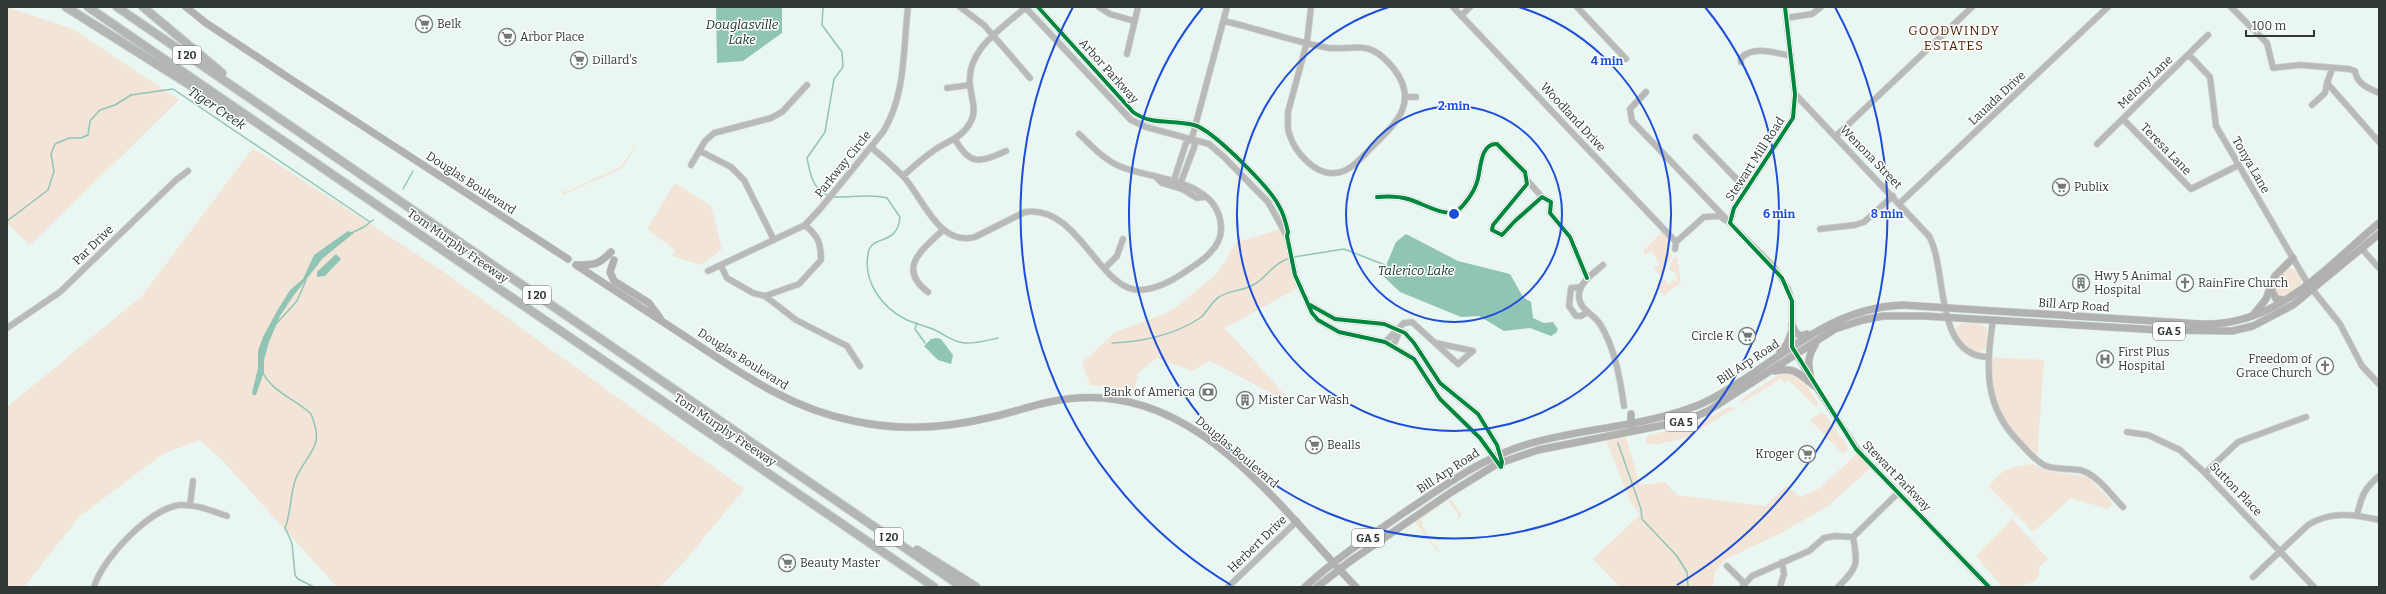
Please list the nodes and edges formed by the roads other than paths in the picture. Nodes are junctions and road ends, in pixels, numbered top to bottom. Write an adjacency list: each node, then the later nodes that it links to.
1 (66, 7): 62 (highway)
2 (88, 7): 62 (highway, Tom Murphy Freeway / I 20)
3 (117, 7): 45 (highway, Tom Murphy Freeway / I 20)
4 (143, 7): 45 (highway)
5 (186, 7): 88 (main road, Douglas Boulevard)
6 (908, 7): 56 (street, Parkway Circle)
7 (960, 7): 26 (street)
8 (1026, 7): 26 (street); 52 (street, Arbor Parkway)
9 (1038, 7): 48 (street, Arbor Parkway)
10 (1099, 7): 24 (street)
11 (1138, 7): 24 (street)
12 (1227, 7): 25 (street)
13 (1311, 7): 28 (street)
14 (1452, 7): 22 (street, Woodland Drive)
15 (1470, 7): 22 (street)
16 (1577, 7): 32 (street)
17 (1784, 7): 23 (street, Stewart Mill Road)
18 (1821, 7): 23 (street)
19 (1972, 7): 50 (street)
20 (2108, 7): 73 (street, Lauada Drive)
21 (2231, 7): 34 (street)
22 (1461, 16): 83 (street, Woodland Drive)
23 (1786, 18): 31 (street, Stewart Mill Road)
24 (1134, 21): 29 (street)
25 (1224, 21): 28 (street); 48 (street)
26 (993, 36): 35 (street); 38 (street)
27 (2208, 36): 30 (street, Melony Lane)
28 (1307, 42): 43 (street); 43 (street)
29 (1127, 54)
30 (2189, 55): 47 (street, Melony Lane); 60 (street, Tonya Lane)
31 (1791, 56): 33 (street); 42 (street, Stewart Mill Road)
32 (1626, 59)
33 (1741, 62)
34 (2332, 69): 36 (street); 41 (street)
35 (1030, 78)
36 (2327, 83): 46 (street); 54 (street)
37 (807, 85): 57 (street)
38 (970, 85): 39 (street); 53 (street)
39 (947, 88)
40 (1646, 92): 74 (street)
41 (2379, 93)
42 (1795, 94): 50 (street, Wenona Street); 68 (street, Stewart Mill Road)
43 (1405, 97): 44 (street)
44 (1416, 97)
45 (258, 103): 138 (highway, Tom Murphy Freeway / I 20)
46 (2312, 105)
47 (2123, 119): 55 (street, Melony Lane); 60 (street, Teresa Lane)
48 (1196, 125): 52 (street); 80 (street, Arbor Parkway)
49 (1079, 134): 64 (street)
50 (1836, 136): 69 (street, Wenona Street)
51 (1696, 137): 68 (street)
52 (1192, 138): 65 (street); 67 (street); 80 (street, Arbor Parkway)
53 (955, 139): 58 (street); 63 (street)
54 (2379, 142)
55 (2097, 144)
56 (871, 147): 63 (street); 76 (street, Parkway Circle)
57 (700, 151): 59 (street); 82 (street)
58 (1006, 151)
59 (691, 165)
60 (2239, 165): 87 (street, Tonya Lane)
61 (188, 171): 111 (street, Par Drive)
62 (330, 171): 147 (highway, Tom Murphy Freeway / I 20)
63 (903, 176): 78 (street)
64 (1155, 176): 65 (street); 70 (street)
65 (1174, 180): 67 (street)
66 (1527, 180): 71 (street); 72 (street); 72 (street)
67 (1181, 182): 70 (street)
68 (1746, 189): 74 (street, Stewart Mill Road)
69 (1893, 196): 73 (street, Wenona Street); 77 (street)
70 (1205, 197): 93 (street)
71 (1377, 197)
72 (1542, 197): 96 (street)
73 (1900, 203): 104 (street, Wenona Street)
74 (1730, 223): 83 (street); 112 (street)
75 (2379, 223): 97 (main road, Bill Arp Road / GA 5)
76 (805, 225): 82 (street, Parkway Circle); 101 (street)
77 (1820, 229)
78 (943, 230): 93 (street); 100 (street)
79 (2379, 234): 85 (main road, Bill Arp Road / GA 5)
80 (1287, 236): 103 (street, Arbor Parkway)
81 (1122, 239): 93 (street)
82 (774, 240): 92 (street, Parkway Circle)
83 (1676, 242): 84 (street)
84 (1675, 249)
85 (2362, 249): 94 (street); 97 (main road, Bill Arp Road / GA 5)
86 (611, 252): 90 (main road)
87 (2293, 258): 97 (street, Tonya Lane); 99 (main road)
88 (568, 259): 90 (street, Douglas Boulevard)
89 (614, 260): 109 (main road)
90 (576, 265): 109 (main road, Douglas Boulevard)
91 (1603, 265): 96 (street)
92 (721, 266): 95 (street, Parkway Circle); 101 (street)
93 (1105, 268)
94 (2379, 268)
95 (708, 271)
96 (1587, 278): 98 (street)
97 (2311, 286): 102 (main road, Bill Arp Road / GA 5); 108 (main road, Bill Arp Road / GA 5); 125 (street, Tonya Lane)
98 (1581, 287): 105 (street); 105 (street)
99 (2271, 289): 102 (main road); 107 (main road)
100 (928, 292)
101 (765, 296): 122 (street)
102 (2288, 299): 107 (main road, Bill Arp Road / GA 5)
103 (1310, 305): 113 (street, Arbor Parkway); 115 (street, Arbor Parkway)
104 (1944, 308): 106 (street, Wenona Street); 107 (main road, Bill Arp Road / GA 5); 110 (main road, Bill Arp Road / GA 5)
105 (1587, 312): 127 (street)
106 (1947, 317): 108 (main road, Bill Arp Road / GA 5); 114 (main road, Bill Arp Road / GA 5); 120 (street, Wenona Street)
107 (2249, 318)
108 (1993, 320): 120 (street)
109 (662, 322): 145 (main road, Douglas Boulevard)
110 (1828, 324): 112 (main road); 118 (main road, Bill Arp Road / GA 5)
111 (7, 328)
112 (1792, 328): 118 (street); 121 (main road)
113 (1398, 329): 115 (street); 116 (street); 117 (street); 133 (street, Arbor Parkway)
114 (1819, 340): 119 (main road, Bill Arp Road / GA 5); 124 (main road)
115 (1385, 342): 117 (street, Arbor Parkway)
116 (1436, 343): 116 (street)
117 (1393, 346): 133 (street, Arbor Parkway)
118 (1792, 347): 119 (street, Stewart Parkway); 121 (main road, Bill Arp Road / GA 5)
119 (1797, 355): 123 (main road, Bill Arp Road / GA 5); 124 (street, Stewart Parkway)
120 (1988, 357): 141 (street)
121 (1774, 359): 130 (main road, Bill Arp Road / GA 5)
122 (860, 366)
123 (1769, 373): 126 (main road); 132 (main road, Bill Arp Road / GA 5)
124 (1811, 379): 126 (street, Stewart Parkway)
125 (2379, 384)
126 (1816, 387): 139 (street, Stewart Parkway)
127 (1624, 406)
128 (1631, 414): 130 (main road)
129 (2306, 417): 135 (street)
130 (1631, 423): 132 (main road); 133 (main road, Bill Arp Road / GA 5)
131 (2126, 432): 135 (street, Sutton Place)
132 (1611, 436): 134 (main road, Bill Arp Road / GA 5)
133 (1497, 454): 134 (street, Arbor Parkway); 149 (main road, Bill Arp Road / GA 5)
134 (1500, 463): 152 (main road, Bill Arp Road / GA 5)
135 (2205, 473): 148 (street, Sutton Place)
136 (2379, 476): 142 (street)
137 (193, 481): 140 (street)
138 (816, 486): 159 (highway, Tom Murphy Freeway / I 20); 160 (highway)
139 (1898, 492): 146 (street); 166 (street, Stewart Parkway)
140 (190, 505): 143 (street); 156 (street)
141 (2123, 507)
142 (2357, 515): 144 (street); 148 (street)
143 (227, 516)
144 (2379, 520)
145 (1297, 521): 149 (main road, Douglas Boulevard); 155 (street, Herbert Drive)
146 (1853, 537): 150 (street); 165 (street)
147 (882, 552): 157 (highway); 158 (highway, Tom Murphy Freeway / I 20)
148 (2281, 552): 153 (street); 167 (street, Sutton Place)
149 (1333, 562): 152 (main road, Douglas Boulevard); 161 (main road, Bill Arp Road / GA 5)
150 (1782, 562): 154 (street); 164 (street)
151 (1727, 566): 154 (street)
152 (1339, 569): 162 (main road, Bill Arp Road / GA 5); 163 (main road, Douglas Boulevard)
153 (2253, 577)
154 (1743, 585)
155 (1232, 586)
156 (94, 587)
157 (923, 587)
158 (934, 587)
159 (962, 587)
160 (976, 587)
161 (1305, 587)
162 (1318, 587)
163 (1356, 587)
164 (1780, 587)
165 (1838, 587)
166 (1989, 587)
167 (2314, 587)

